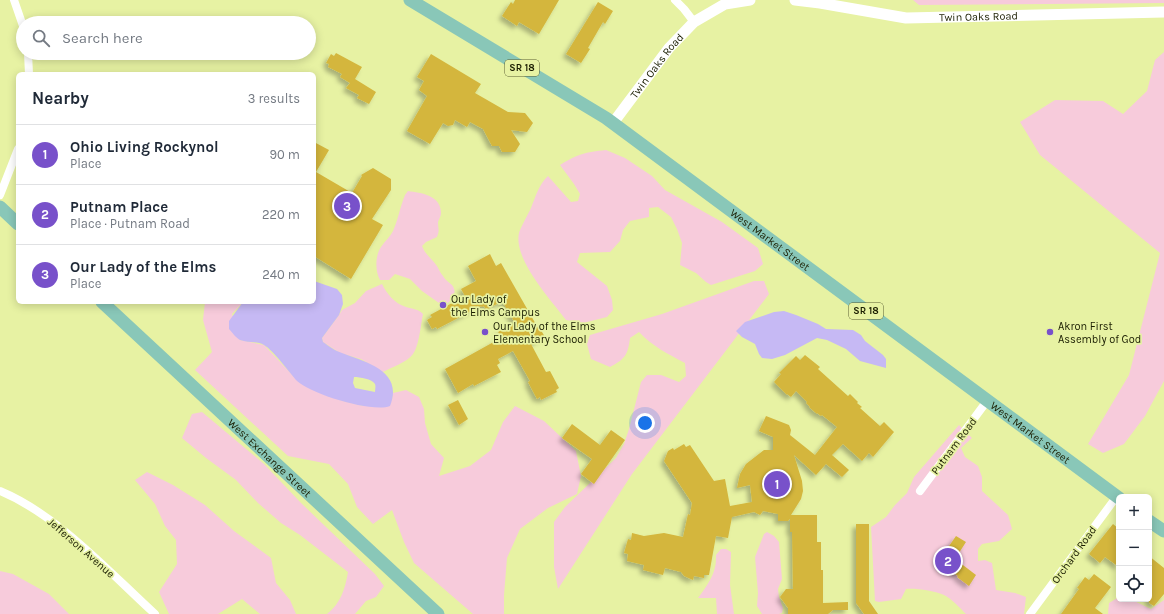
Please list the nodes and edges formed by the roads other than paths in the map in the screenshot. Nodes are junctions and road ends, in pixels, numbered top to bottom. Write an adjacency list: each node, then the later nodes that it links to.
1 (14, 0): 7 (street)
2 (410, 0): 11 (main road, West Market Street / SR 18)
3 (675, 0): 8 (street)
4 (750, 0): 8 (main road, Twin Oaks Road)
5 (795, 0): 6 (main road, Twin Oaks Road)
6 (1164, 12)
7 (20, 16)
8 (694, 22): 11 (main road, Twin Oaks Road)
9 (28, 60): 10 (street)
10 (29, 72)
11 (613, 123): 17 (main road, West Market Street / SR 18)
12 (16, 153): 13 (street)
13 (0, 195)
14 (0, 207): 15 (main road)
15 (16, 222)
16 (104, 304): 25 (main road, West Exchange Street)
17 (987, 400): 19 (street, Putnam Road); 20 (main road, West Market Street / SR 18)
18 (0, 491): 24 (street, Jefferson Avenue)
19 (920, 491)
20 (1116, 496)
21 (1116, 500): 26 (street, Orchard Road)
22 (1152, 523): 23 (main road)
23 (1164, 531)
24 (155, 614)
25 (438, 614)
26 (1030, 614)

